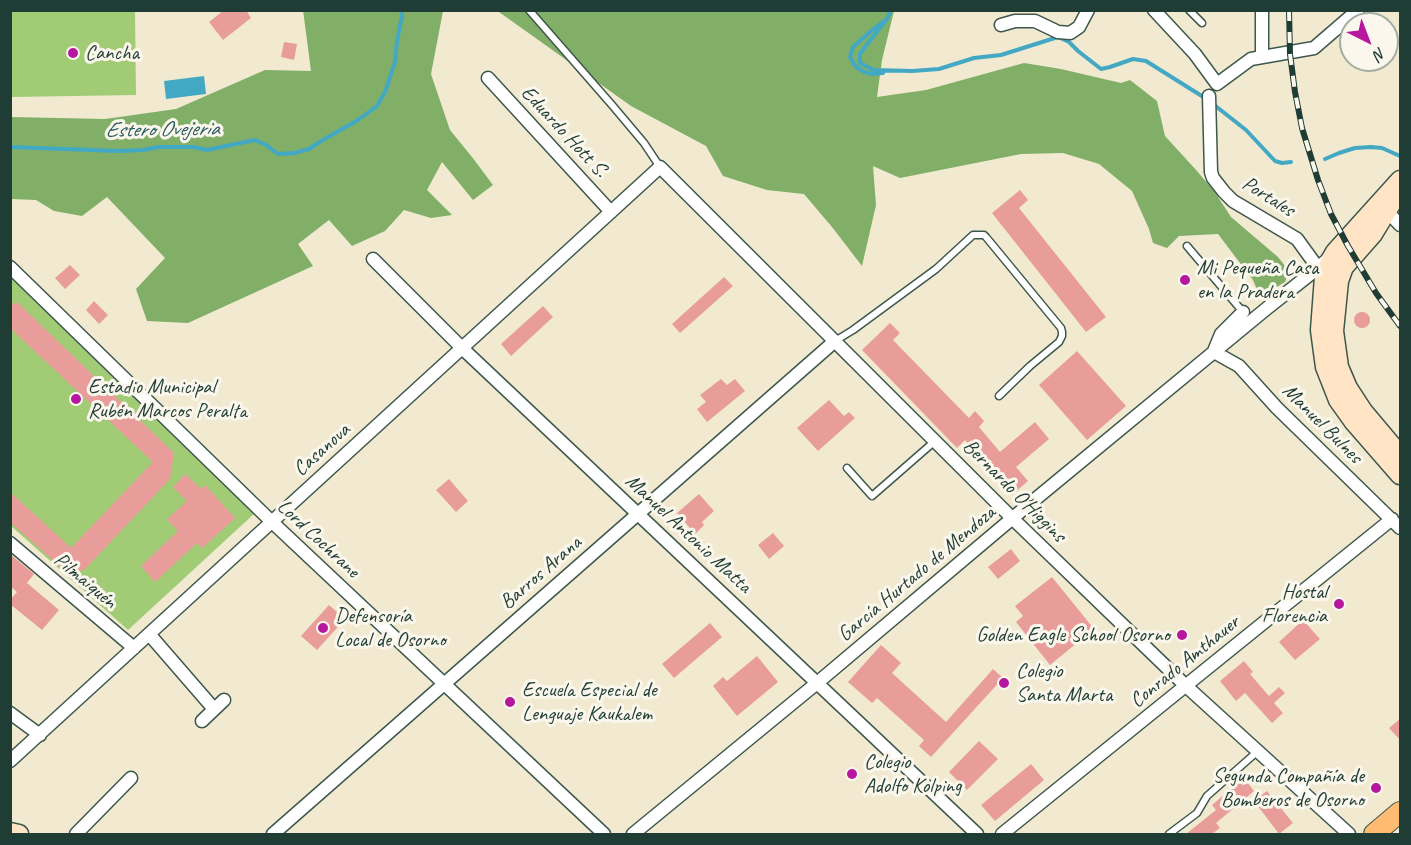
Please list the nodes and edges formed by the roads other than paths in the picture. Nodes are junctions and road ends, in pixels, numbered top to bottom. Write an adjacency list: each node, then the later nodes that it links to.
1 (529, 10): 13 (lane)
2 (1088, 10): 8 (street)
3 (1154, 10): 11 (street)
4 (1189, 10): 7 (lane)
5 (1262, 10): 9 (street)
6 (1358, 10): 9 (street)
7 (1202, 23)
8 (1001, 25)
9 (1262, 57): 11 (street)
10 (488, 78): 17 (street, Eduardo Hott S.)
11 (1217, 84): 12 (lane, Portales)
12 (1208, 101): 23 (street, Portales)
13 (660, 167): 17 (street, Casanova); 25 (street, Bernardo O'Higgins)
14 (1401, 180): 20 (main road)
15 (1401, 189): 16 (main road)
16 (1387, 211): 18 (street); 30 (main road)
17 (611, 212): 26 (street, Casanova)
18 (1401, 225)
19 (1188, 246): 24 (lane)
20 (1335, 252): 23 (street); 30 (main road)
21 (373, 259): 26 (street, Manuel Antonio Matta)
22 (10, 267): 34 (street, Lord Cochrane)
23 (1318, 268): 27 (street)
24 (1243, 312): 27 (street, García Hurtado de Mendoza)
25 (834, 341): 28 (lane); 29 (street, Bernardo O'Higgins); 32 (street, Barros Arana)
26 (462, 348): 32 (street, Manuel Antonio Matta); 34 (street, Casanova)
27 (1214, 352): 33 (street, García Hurtado de Mendoza); 35 (street, Manuel Bulnes)
28 (999, 396)
29 (935, 441): 31 (lane); 33 (street, Bernardo O'Higgins)
30 (1399, 466)
31 (847, 468)
32 (638, 514): 39 (street, Manuel Antonio Matta); 40 (street, Barros Arana)
33 (1012, 518): 39 (street, García Hurtado de Mendoza); 41 (street, Bernardo O'Higgins)
34 (272, 522): 37 (street, Casanova); 40 (street, Lord Cochrane)
35 (1396, 524): 41 (street, Conrado Amthauer)
36 (10, 543): 38 (street, Pilmaiquén)
37 (149, 634): 38 (street, Casanova); 43 (street)
38 (134, 648): 44 (street, Casanova)
39 (817, 683): 55 (street, García Hurtado de Mendoza); 56 (street, Manuel Antonio Matta)
40 (444, 684): 53 (street, Barros Arana); 54 (street, Lord Cochrane)
41 (1186, 686): 45 (street, Bernardo O'Higgins); 57 (street, Conrado Amthauer)
42 (10, 713): 44 (street)
43 (202, 721)
44 (40, 735): 46 (street, Casanova)
45 (1258, 751): 58 (lane); 59 (street, Bernardo O'Higgins)
46 (10, 761)
47 (131, 778): 52 (street)
48 (1401, 812): 60 (main road)
49 (1401, 830): 61 (main road)
50 (10, 832): 51 (main road)
51 (19, 834)
52 (76, 834)
53 (273, 834)
54 (604, 834)
55 (633, 834)
56 (977, 834)
57 (1002, 834)
58 (1169, 834)
59 (1349, 834)
60 (1374, 834)
61 (1395, 834)

